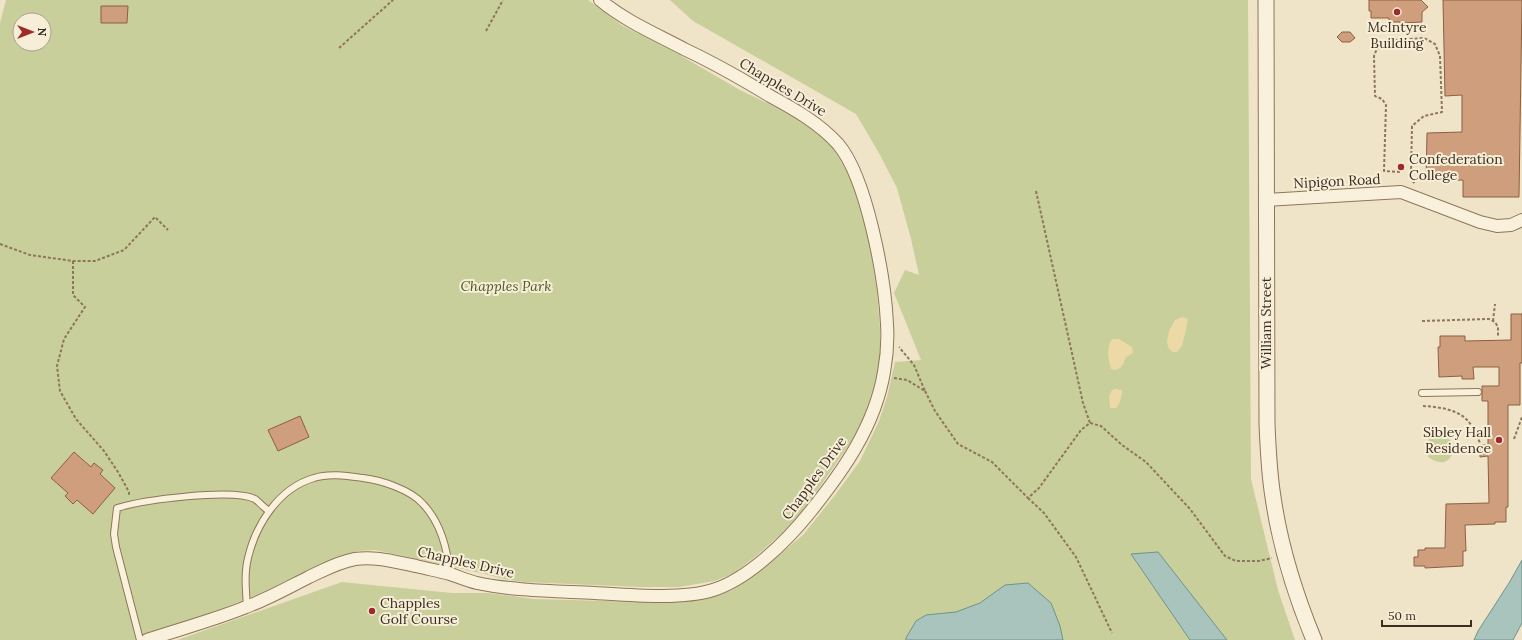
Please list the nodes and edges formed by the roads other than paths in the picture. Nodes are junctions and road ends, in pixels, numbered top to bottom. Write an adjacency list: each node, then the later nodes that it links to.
1 (600, 0): 8 (street, Chapples Drive)
2 (1266, 0): 3 (street, William Street)
3 (1267, 200): 4 (street, Nipigon Road); 12 (street, William Street)
4 (1522, 220)
5 (1478, 392): 6 (lane)
6 (1422, 393)
7 (268, 511): 8 (lane); 9 (lane); 10 (lane)
8 (449, 574): 9 (street, Chapples Drive)
9 (247, 607): 11 (street, Chapples Drive)
10 (140, 640)
11 (147, 640)
12 (1314, 640)

